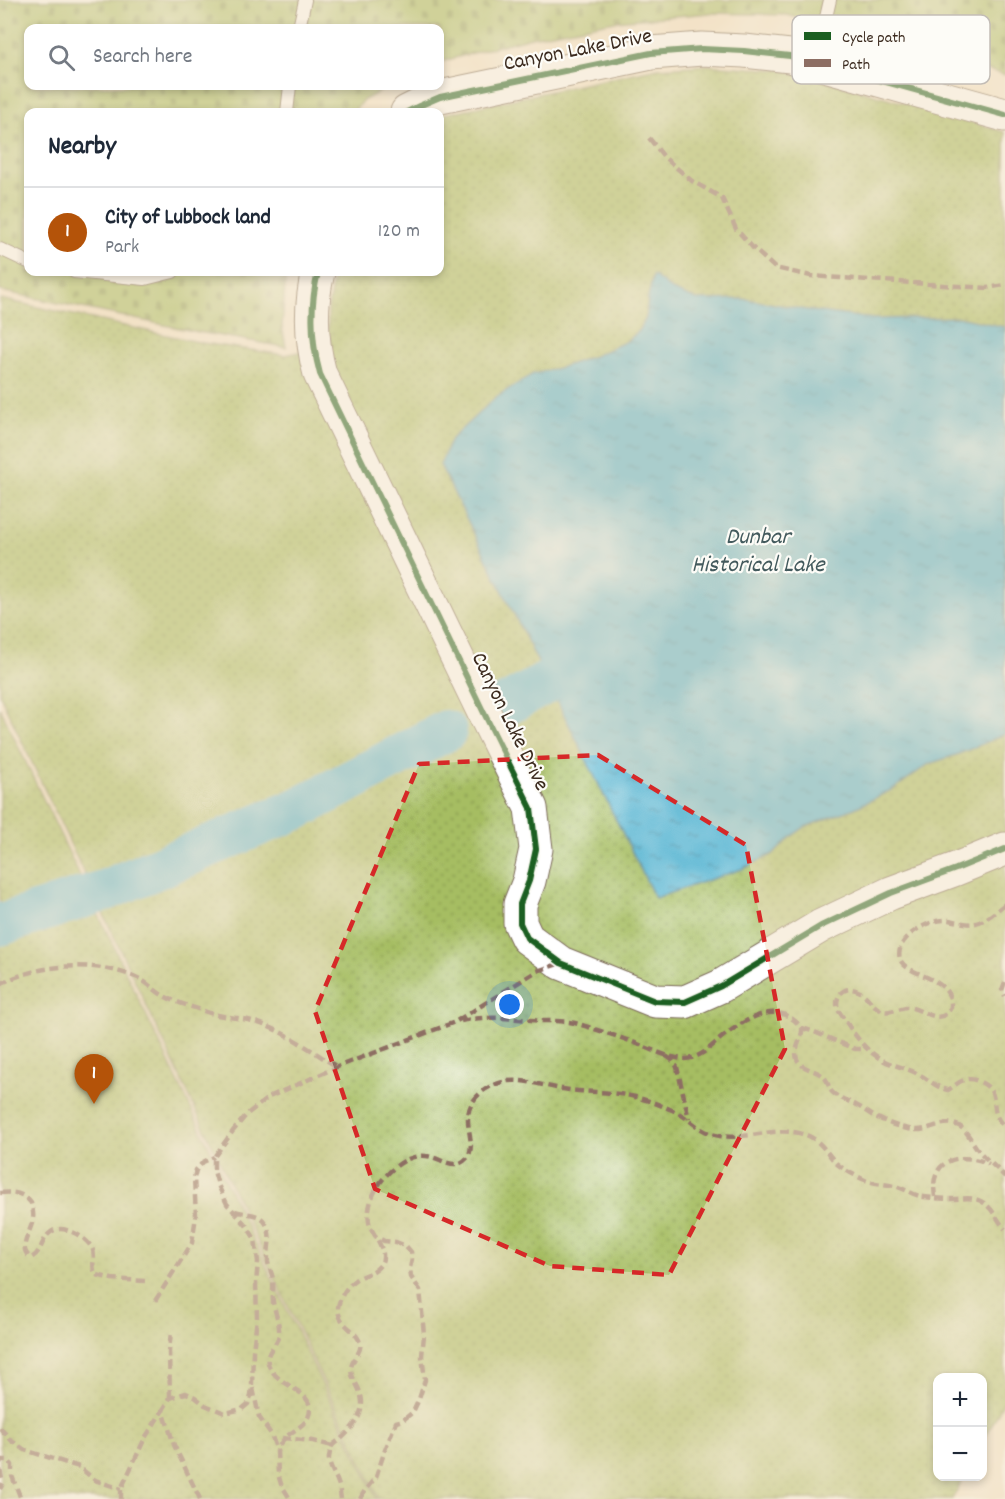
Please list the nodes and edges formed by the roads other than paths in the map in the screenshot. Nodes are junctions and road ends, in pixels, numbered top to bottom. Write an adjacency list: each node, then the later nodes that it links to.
1 (305, 0): 4 (lane)
2 (830, 0): 3 (lane)
3 (827, 15)
4 (300, 24)
5 (792, 57): 9 (street, Canyon Lake Drive)
6 (892, 84): 10 (street, Canyon Lake Drive)
7 (290, 90): 8 (lane)
8 (287, 108)
9 (415, 108)
10 (1005, 115)
11 (0, 249): 12 (lane)
12 (24, 260)
13 (114, 276): 14 (lane)
14 (156, 276)
15 (317, 276): 16 (street, Canyon Lake Drive)
16 (1005, 849)

